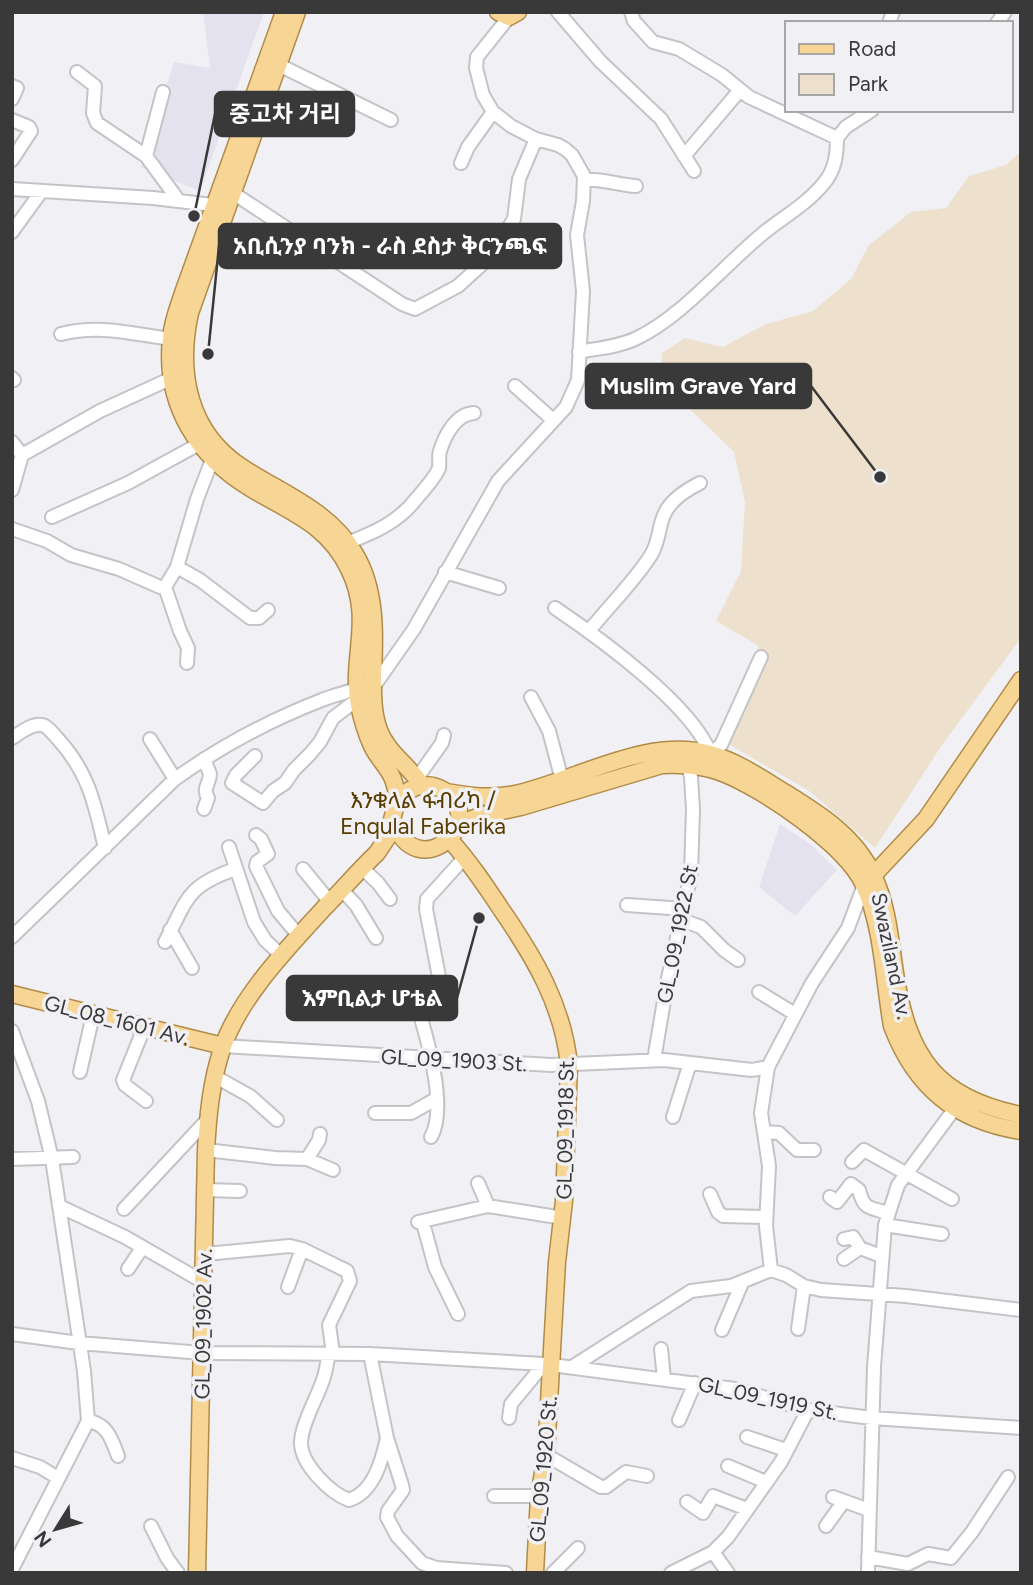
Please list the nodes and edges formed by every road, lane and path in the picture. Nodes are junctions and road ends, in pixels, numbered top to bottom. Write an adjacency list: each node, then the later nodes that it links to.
1 (284, 12): 28 (main road)
2 (297, 12): 6 (main road)
3 (558, 12): 19 (street)
4 (631, 12): 9 (street)
5 (508, 14): 12 (street)
6 (279, 65): 15 (street); 28 (main road)
7 (77, 72): 18 (street)
8 (12, 86): 11 (street)
9 (740, 90): 16 (street); 19 (street)
10 (163, 92): 18 (street)
11 (12, 99)
12 (493, 112): 17 (street); 21 (street)
13 (869, 112): 16 (street)
14 (12, 120): 20 (street)
15 (391, 120)
16 (837, 138): 32 (street)
17 (536, 139): 23 (street); 28 (street)
18 (146, 156): 27 (street)
19 (684, 156): 22 (street)
20 (12, 160)
21 (461, 163)
22 (694, 171)
23 (584, 180): 24 (street); 32 (street)
24 (636, 186)
25 (12, 189): 26 (street)
26 (41, 192): 27 (street); 29 (street)
27 (178, 201): 28 (street)
28 (226, 202): 31 (main road); 45 (main road)
29 (12, 232)
30 (61, 334): 31 (street)
31 (171, 339): 33 (main road)
32 (579, 352): 36 (street)
33 (172, 378): 38 (main road); 39 (street)
34 (515, 386): 36 (street)
35 (474, 413): 45 (street)
36 (553, 421): 47 (street)
37 (12, 442): 39 (street)
38 (198, 444): 40 (main road); 43 (street)
39 (23, 455): 42 (street)
40 (212, 460): 46 (street); 56 (main road)
41 (700, 483): 52 (street)
42 (12, 490)
43 (52, 517)
44 (12, 528): 48 (street)
45 (347, 543): 56 (main road)
46 (177, 567): 48 (street); 51 (street)
47 (445, 572): 49 (street); 56 (street)
48 (163, 587): 54 (street)
49 (499, 589)
50 (555, 608): 52 (street)
51 (268, 610)
52 (589, 631): 61 (street)
53 (761, 657): 61 (street)
54 (187, 663)
55 (1021, 680): 83 (main road)
56 (363, 692): 62 (street); 63 (street); 67 (main road); 69 (main road)
57 (531, 698): 66 (street)
58 (444, 735): 67 (street)
59 (12, 738): 76 (street)
60 (150, 739): 65 (street)
61 (710, 753): 66 (main road, Swaziland Av.); 83 (main road, Swaziland Av.)
62 (255, 756)
63 (204, 759): 65 (street); 70 (street)
64 (688, 765): 72 (main road, Swaziland Av.); 83 (main road, Swaziland Av.); 87 (street, GL_09_1922 St)
65 (174, 779): 76 (street)
66 (562, 780): 68 (main road, Swaziland Av.)
67 (419, 781): 68 (main road); 69 (main road)
68 (446, 792): 72 (main road)
69 (398, 797): 71 (main road)
70 (204, 809)
71 (393, 820): 77 (main road); 78 (main road, GL_09_1902 Av.)
72 (458, 824): 74 (main road)
73 (256, 835): 90 (street)
74 (450, 840): 77 (main road); 79 (main road, GL_09_1918 St.)
75 (229, 847): 81 (street)
76 (105, 848): 91 (street)
77 (415, 848): 78 (main road)
78 (377, 853): 80 (main road, GL_09_1902 Av.)
79 (465, 857): 96 (street); 108 (main road, GL_09_1918 St.)
80 (362, 868): 84 (main road, GL_09_1902 Av.); 85 (street)
81 (235, 869): 93 (street); 95 (street)
82 (303, 869): 84 (street)
83 (869, 881): 88 (main road, Swaziland Av.); 89 (street); 114 (main road, Swaziland Av.)
84 (336, 896): 90 (main road, GL_09_1902 Av.); 92 (street)
85 (390, 899)
86 (627, 905): 87 (street)
87 (683, 914): 94 (street); 106 (street, GL_09_1922 St)
88 (875, 918): 89 (street); 114 (main road, Swaziland Av.)
89 (848, 928): 100 (street)
90 (299, 936): 93 (main road, GL_09_1902 Av.)
91 (12, 937)
92 (376, 938)
93 (282, 956): 104 (main road, GL_09_1902 Av.)
94 (738, 960)
95 (192, 968)
96 (440, 982)
97 (759, 992): 100 (street)
98 (13, 997): 101 (main road, GL_08_1601 Av.)
99 (393, 1008): 105 (street)
100 (795, 1014): 109 (street)
101 (93, 1015): 102 (main road, GL_08_1601 Av.); 110 (street)
102 (144, 1028): 104 (main road, GL_08_1601 Av.); 113 (street)
103 (12, 1031): 128 (street)
104 (223, 1046): 105 (street, GL_09_1903 St.); 111 (main road, GL_09_1902 Av.)
105 (432, 1058): 108 (street, GL_09_1903 St.); 112 (street)
106 (654, 1060): 107 (street, GL_09_1903 St.); 108 (street, GL_09_1903 St.)
107 (690, 1063): 109 (street, GL_09_1903 St.); 117 (street)
108 (569, 1065): 143 (main road, GL_09_1918 St.)
109 (768, 1068): 121 (street)
110 (80, 1072)
111 (214, 1076): 118 (main road, GL_09_1902 Av.); 119 (street)
112 (436, 1099): 115 (street); 123 (street)
113 (146, 1101)
114 (959, 1103): 116 (main road, Swaziland Av.); 120 (main road, Swaziland Av.); 132 (street)
115 (375, 1113)
116 (1021, 1115)
117 (673, 1117)
118 (208, 1119): 124 (main road, GL_09_1902 Av.); 141 (street)
119 (277, 1119)
120 (1021, 1131)
121 (764, 1132): 125 (street); 142 (street)
122 (320, 1134): 129 (street)
123 (431, 1137)
124 (206, 1150): 129 (street); 134 (main road, GL_09_1902 Av.)
125 (814, 1150)
126 (73, 1157): 128 (street)
127 (12, 1159): 128 (street)
128 (52, 1159): 139 (street)
129 (307, 1159): 131 (street)
130 (852, 1162): 132 (street)
131 (333, 1170)
132 (906, 1173): 138 (street); 144 (street)
133 (478, 1183): 140 (street)
134 (206, 1190): 135 (street); 150 (main road, GL_09_1902 Av.)
135 (240, 1191)
136 (710, 1194): 142 (street)
137 (830, 1197): 144 (street)
138 (951, 1199)
139 (59, 1206): 147 (street); 165 (street)
140 (488, 1206): 143 (street); 161 (street)
141 (124, 1209)
142 (766, 1217): 154 (street)
143 (563, 1218): 170 (main road, GL_09_1918 St.)
144 (886, 1219): 145 (street); 151 (street)
145 (942, 1234)
146 (844, 1239): 148 (street)
147 (142, 1248): 153 (street); 155 (street)
148 (860, 1248): 151 (street); 152 (street)
149 (302, 1249): 150 (street); 158 (street); 168 (street)
150 (205, 1254): 155 (main road, GL_09_1902 Av.)
151 (881, 1256): 159 (street)
152 (844, 1259)
153 (128, 1269)
154 (771, 1270): 156 (street); 157 (street)
155 (205, 1283): 167 (main road, GL_09_1902 Av.)
156 (742, 1283): 162 (street); 171 (street)
157 (804, 1286): 159 (street); 163 (street)
158 (288, 1287)
159 (878, 1294): 160 (street); 176 (street)
160 (1021, 1310)
161 (458, 1314)
162 (722, 1329)
163 (798, 1329)
164 (12, 1334): 165 (street, GL_09_1919 St.)
165 (79, 1343): 167 (street, GL_09_1919 St.); 178 (street)
166 (661, 1349): 172 (street)
167 (202, 1353): 168 (street, GL_09_1919 St.); 203 (main road, GL_09_1902 Av.)
168 (331, 1353): 169 (street, GL_09_1919 St.); 181 (street)
169 (370, 1354): 170 (street, GL_09_1919 St.); 181 (street)
170 (547, 1364): 171 (street, GL_09_1919 St.); 175 (street); 183 (main road, GL_09_1920 St.)
171 (572, 1367): 172 (street, GL_09_1919 St.)
172 (664, 1379): 173 (street, GL_09_1919 St.)
173 (695, 1383): 174 (street, GL_09_1919 St.); 177 (street)
174 (808, 1410): 176 (street, GL_09_1919 St.); 182 (street)
175 (509, 1418)
176 (872, 1418): 179 (street, GL_09_1919 St.); 195 (street)
177 (679, 1420)
178 (88, 1421): 184 (street); 189 (street)
179 (1021, 1428)
180 (747, 1437): 182 (street)
181 (387, 1438): 204 (street)
182 (786, 1450): 190 (street)
183 (546, 1455): 187 (street); 192 (main road, GL_09_1920 St.)
184 (118, 1456)
185 (12, 1458): 189 (street)
186 (728, 1466): 190 (street)
187 (646, 1476)
188 (1008, 1477): 200 (street)
189 (58, 1478): 201 (street)
190 (766, 1482): 194 (street)
191 (494, 1496): 192 (street)
192 (539, 1496): 205 (main road, GL_09_1920 St.)
193 (687, 1502): 194 (street)
194 (747, 1508): 199 (street)
195 (869, 1510): 197 (street); 200 (street)
196 (151, 1526): 202 (street)
197 (826, 1526)
198 (578, 1548): 206 (street, GL_09_1920 St.)
199 (713, 1552): 207 (street); 208 (street)
200 (868, 1557): 209 (street)
201 (12, 1569)
202 (178, 1573)
203 (197, 1573)
204 (506, 1573)
205 (535, 1573)
206 (554, 1573)
207 (671, 1573)
208 (728, 1573)
209 (868, 1573)

